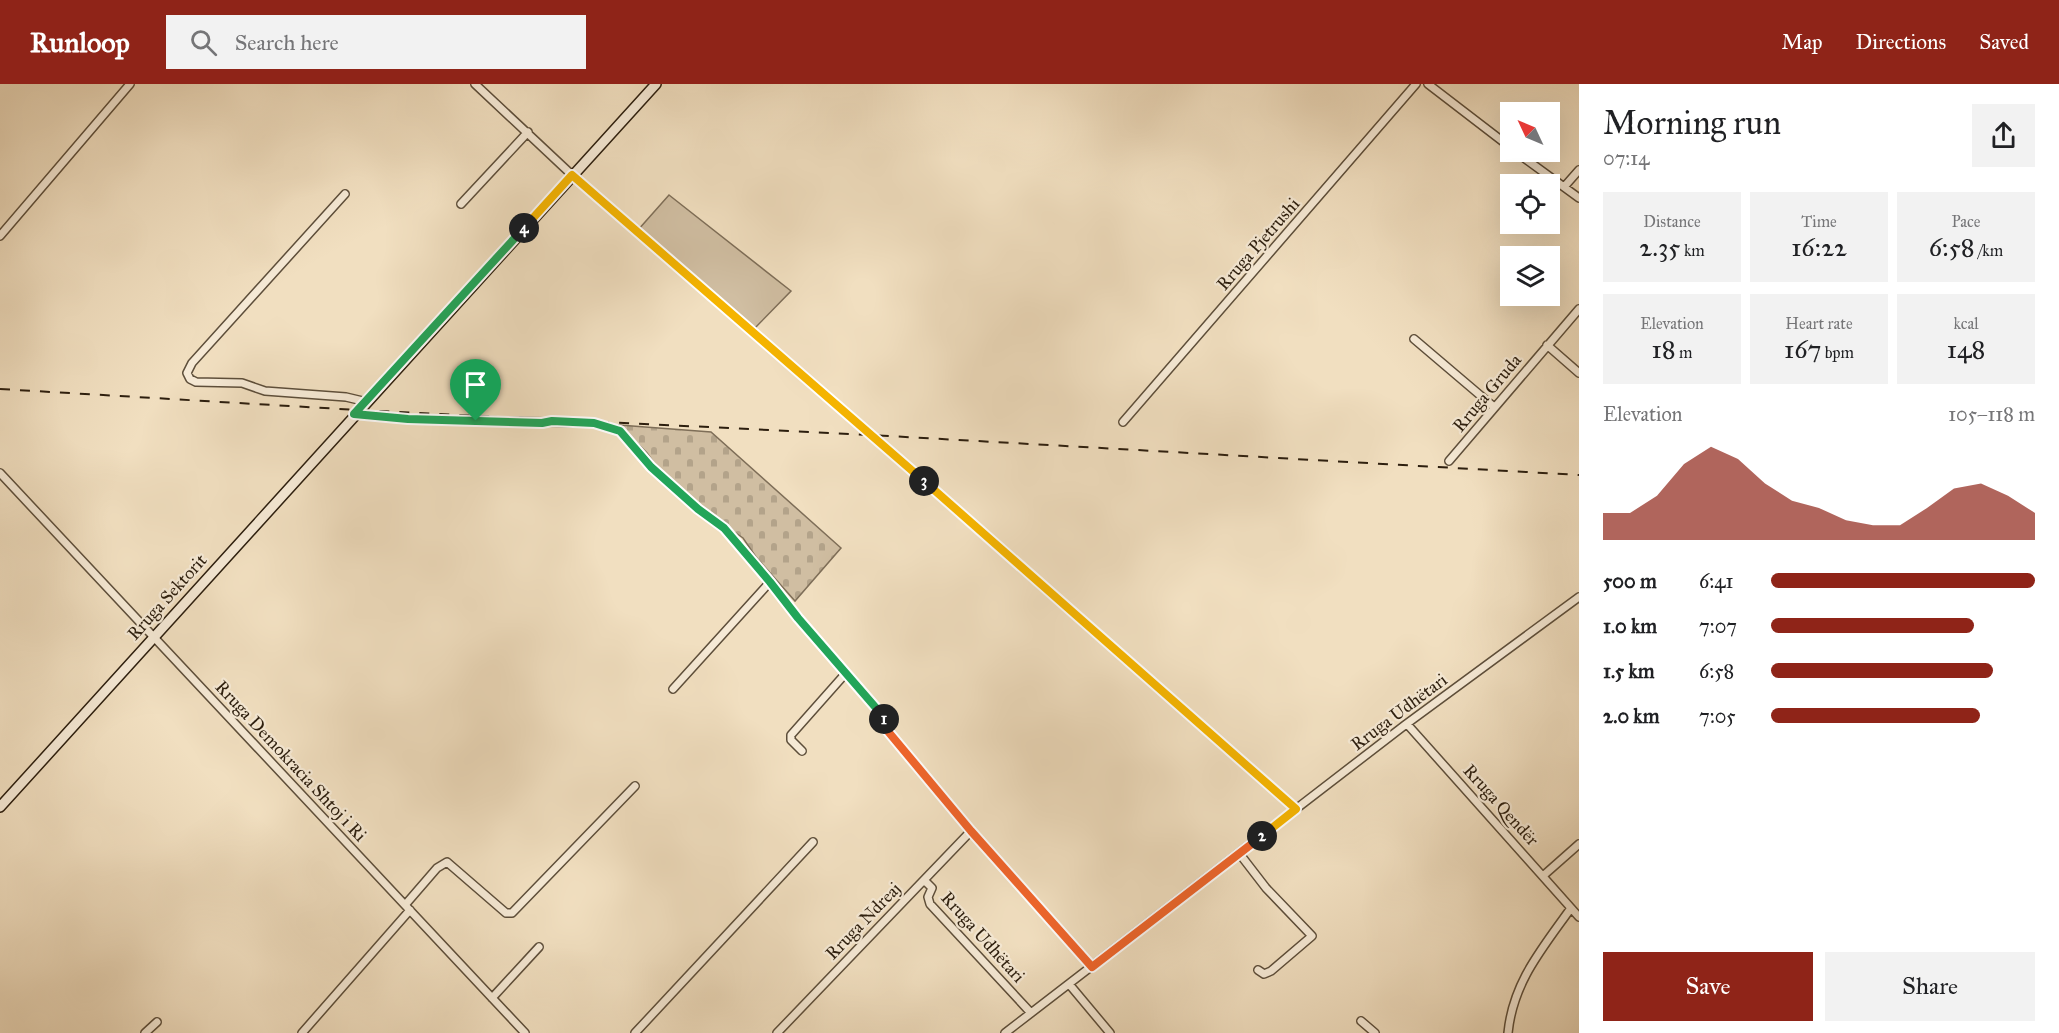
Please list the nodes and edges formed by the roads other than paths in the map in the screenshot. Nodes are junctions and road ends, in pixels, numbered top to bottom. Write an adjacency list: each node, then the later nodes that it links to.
1 (130, 84): 15 (street)
2 (476, 84): 6 (street)
3 (656, 84): 10 (street, Rruga Sektorit)
4 (1416, 84): 23 (street, Rruga Pjetrushi)
5 (1428, 84): 7 (street)
6 (528, 132): 10 (street); 14 (street)
7 (1500, 139)
8 (1530, 162): 11 (street)
9 (1579, 170): 11 (street)
10 (572, 175): 20 (street, Rruga Sektorit); 35 (street)
11 (1564, 187): 13 (street)
12 (345, 194): 20 (street)
13 (1579, 198)
14 (461, 204)
15 (0, 236)
16 (1579, 309): 18 (street, Rruga Gruda)
17 (1414, 339): 21 (street)
18 (1547, 345): 19 (street); 21 (street, Rruga Gruda)
19 (1579, 373)
20 (367, 402): 22 (street, Rruga Sektorit)
21 (1494, 407): 24 (street, Rruga Gruda)
22 (356, 412): 26 (street); 28 (street, Rruga Sektorit)
23 (1123, 422)
24 (1449, 461)
25 (0, 473): 28 (street, Rruga Demokracia Shtoj i Ri)
26 (770, 582): 29 (street); 30 (street)
27 (1579, 597): 31 (street, Rruga Udhëtari)
28 (153, 637): 34 (street, Rruga Sektorit); 42 (street, Rruga Demokracia Shtoj i Ri)
29 (846, 673): 32 (street); 36 (street)
30 (673, 689)
31 (1407, 724): 35 (street, Rruga Udhëtari); 40 (street, Rruga Qendër)
32 (802, 751)
33 (635, 786): 42 (street)
34 (0, 807)
35 (1296, 809): 39 (street, Rruga Udhëtari)
36 (971, 831): 41 (street, Rruga Ndreaj); 46 (street)
37 (813, 842): 56 (street)
38 (1579, 844): 40 (street)
39 (1239, 853): 46 (street, Rruga Udhëtari); 47 (street)
40 (1544, 875): 43 (street, Rruga Qendër)
41 (924, 880): 50 (street, Rruga Udhëtari); 57 (street, Rruga Ndreaj)
42 (408, 908): 49 (street, Rruga Demokracia Shtoj i Ri); 54 (street)
43 (1570, 908): 44 (street, Rruga Qendër); 61 (street)
44 (1579, 917)
45 (539, 947): 49 (street)
46 (1092, 967): 48 (street, Rruga Udhëtari)
47 (1258, 970)
48 (1069, 984): 50 (street, Rruga Udhëtari); 59 (street)
49 (492, 998): 55 (street, Rruga Demokracia Shtoj i Ri)
50 (1031, 1013): 58 (street, Rruga Udhëtari)
51 (1361, 1021): 60 (street)
52 (157, 1022): 53 (street)
53 (145, 1033)
54 (302, 1033)
55 (525, 1033)
56 (635, 1033)
57 (777, 1033)
58 (1005, 1033)
59 (1110, 1033)
60 (1375, 1033)
61 (1508, 1033)

